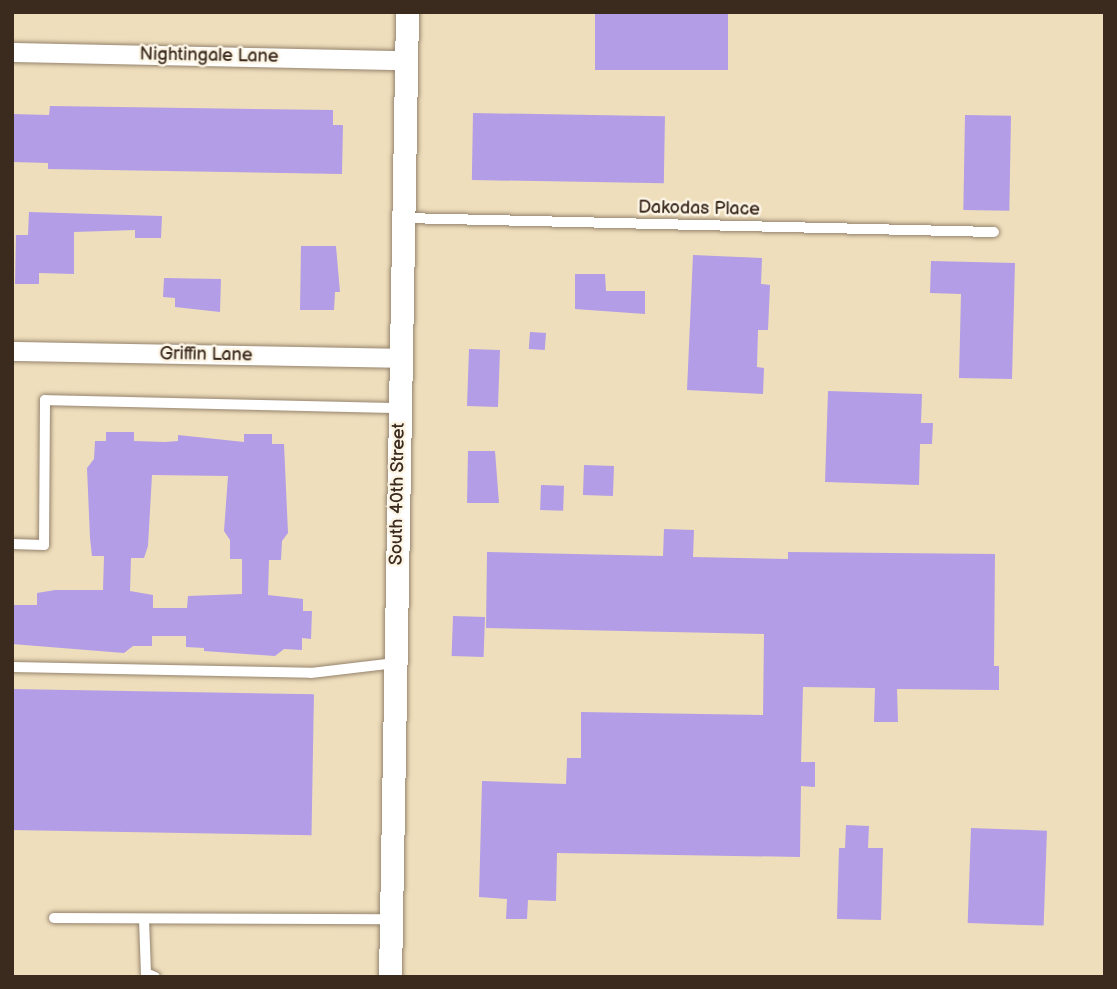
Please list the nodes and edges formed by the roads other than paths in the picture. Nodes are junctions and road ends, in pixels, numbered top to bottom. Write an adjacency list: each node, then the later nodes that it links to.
1 (407, 12): 3 (street, South 40th Street)
2 (12, 52): 3 (street, Nightingale Lane)
3 (406, 60): 4 (street, South 40th Street)
4 (403, 218): 5 (lane, Dakodas Place); 7 (street, South 40th Street)
5 (994, 232)
6 (12, 351): 7 (street, Griffin Lane)
7 (401, 358): 8 (street, South 40th Street)
8 (400, 408): 9 (lane); 10 (street, South 40th Street)
9 (12, 544)
10 (395, 663): 11 (lane); 14 (street, South 40th Street)
11 (12, 667)
12 (54, 918): 13 (lane)
13 (145, 919): 14 (lane); 15 (lane)
14 (391, 919): 16 (street, South 40th Street)
15 (155, 977)
16 (390, 977)

